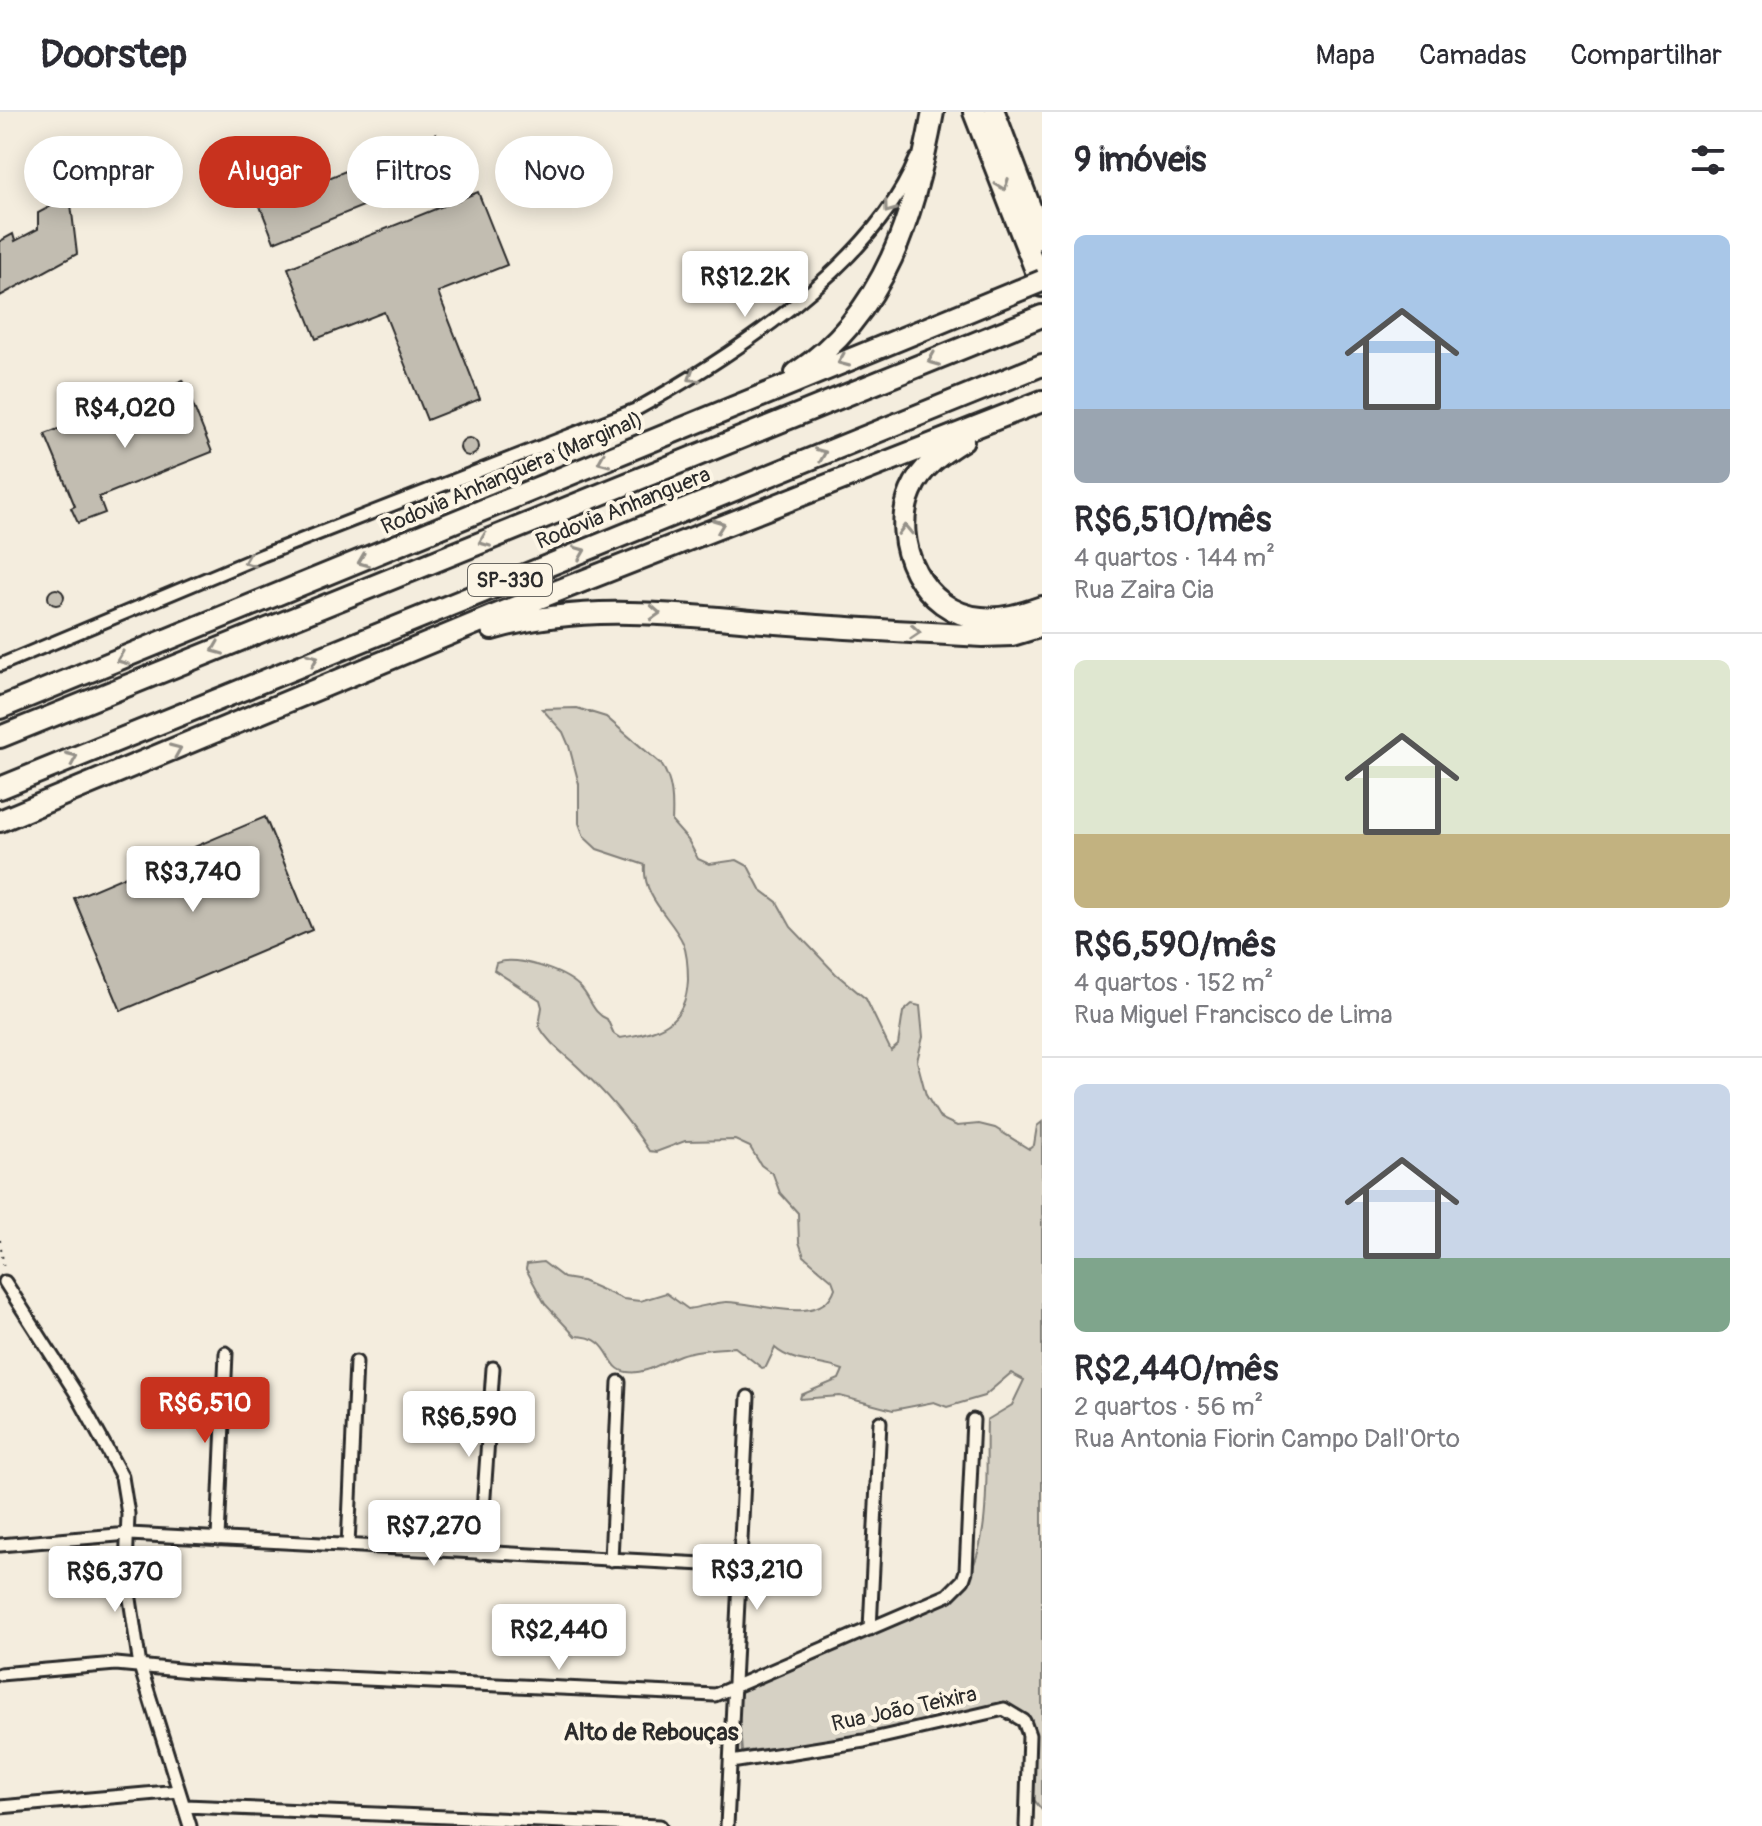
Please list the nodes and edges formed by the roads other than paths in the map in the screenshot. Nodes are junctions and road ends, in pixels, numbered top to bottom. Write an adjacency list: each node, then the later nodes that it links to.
1 (933, 112): 10 (highway); 13 (street, one-way to 13)
2 (974, 112): 5 (highway, one-way to 5)
3 (994, 112): 4 (highway)
4 (1042, 239)
5 (1042, 284): 10 (highway, Rodovia Anhanguera (Marginal), one-way to 10, bridge)
6 (1042, 316): 16 (highway, Rodovia Anhanguera / SP-330, one-way to 16)
7 (1042, 365): 17 (highway, Rodovia Anhanguera / SP-330, one-way to 7)
8 (1038, 402): 9 (highway)
9 (1000, 417): 11 (highway, one-way to 9); 14 (highway, one-way to 9)
10 (654, 439): 15 (highway, Rodovia Anhanguera (Marginal), one-way to 15)
11 (1042, 607)
12 (1042, 626): 14 (highway, one-way to 12)
13 (0, 665)
14 (337, 682): 18 (highway, one-way to 14)
15 (0, 708)
16 (0, 737)
17 (0, 788)
18 (0, 821)
19 (5, 1282): 27 (street)
20 (226, 1353): 28 (street)
21 (356, 1362): 30 (street)
22 (493, 1368): 31 (street)
23 (619, 1382): 32 (street)
24 (748, 1397): 33 (street)
25 (973, 1420): 34 (street)
26 (880, 1422): 34 (street)
27 (129, 1534): 28 (street); 29 (street); 35 (street)
28 (218, 1539): 30 (street)
29 (0, 1545)
30 (348, 1546): 31 (street)
31 (480, 1553): 32 (street)
32 (611, 1560): 33 (street)
33 (742, 1566): 37 (street)
34 (870, 1629): 37 (street)
35 (140, 1666): 36 (street); 37 (street); 39 (street)
36 (0, 1674)
37 (735, 1688): 38 (street)
38 (731, 1762): 44 (street); 45 (street, Rua João Teixira)
39 (179, 1791): 40 (street); 41 (street)
40 (185, 1806): 42 (street); 43 (street)
41 (0, 1807)
42 (190, 1826)
43 (660, 1826)
44 (727, 1826)
45 (1026, 1826)

